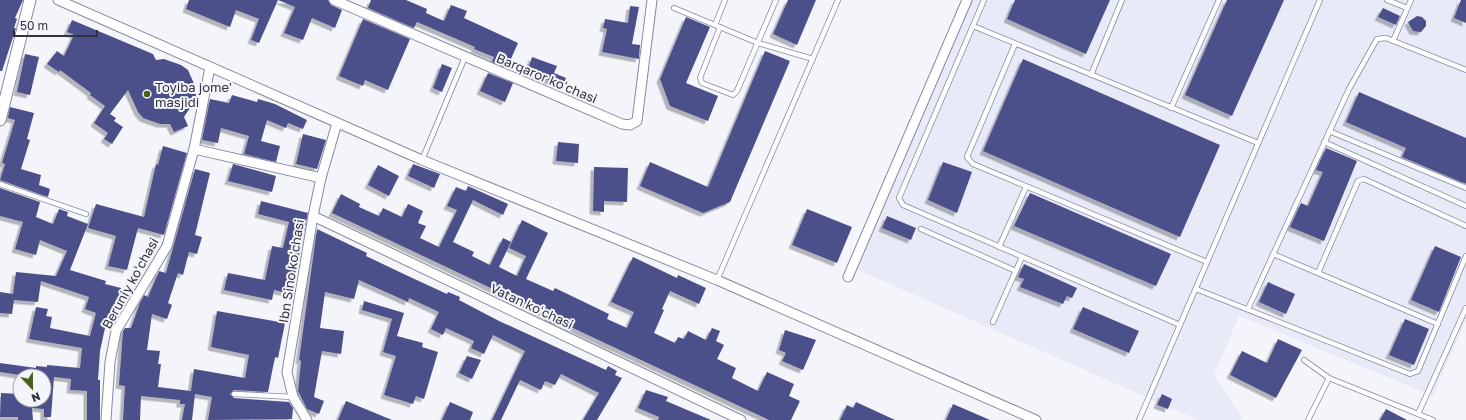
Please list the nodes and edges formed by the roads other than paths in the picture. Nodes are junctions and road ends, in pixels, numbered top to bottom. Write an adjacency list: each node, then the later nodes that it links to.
1 (30, 0): 27 (street)
2 (58, 0): 24 (street)
3 (334, 0): 22 (street, Barqaror koʻchasi)
4 (652, 0): 22 (street, Barqaror koʻchasi)
5 (725, 0): 17 (lane)
6 (776, 0): 20 (lane)
7 (838, 0): 23 (lane)
8 (967, 0): 52 (street)
9 (984, 0): 18 (lane)
10 (1122, 0): 26 (lane)
11 (1220, 0): 28 (lane)
12 (1320, 0): 33 (lane)
13 (1387, 0): 16 (lane)
14 (1411, 0): 16 (lane)
15 (674, 8): 17 (lane)
16 (1407, 8): 19 (lane)
17 (718, 26): 20 (lane); 20 (lane)
18 (973, 26): 21 (lane); 45 (lane)
19 (1393, 42): 25 (lane); 31 (lane)
20 (758, 43): 23 (lane)
21 (1015, 44): 26 (lane); 38 (lane)
22 (464, 57): 35 (lane)
23 (813, 59): 53 (lane)
24 (210, 67): 30 (street); 34 (street, Beruniy koʻchasi)
25 (1466, 70)
26 (1091, 75): 28 (lane)
27 (3, 94): 29 (street)
28 (1171, 108): 33 (lane)
29 (0, 120)
30 (337, 123): 35 (street); 36 (street, Ibn Sino koʻchasi)
31 (1329, 131): 32 (lane); 39 (lane)
32 (1324, 142): 40 (lane); 46 (lane)
33 (1258, 143): 49 (lane)
34 (194, 149): 36 (street); 65 (street, Beruniy koʻchasi)
35 (422, 160): 53 (street)
36 (321, 178): 42 (street, Ibn Sino koʻchasi)
37 (0, 184): 41 (lane)
38 (1026, 187): 45 (lane); 49 (lane)
39 (1466, 188)
40 (1466, 206)
41 (86, 214)
42 (312, 216): 63 (street, Ibn Sino koʻchasi); 67 (street, Vatan koʻchasi)
43 (1466, 226): 51 (lane)
44 (921, 229): 50 (lane)
45 (999, 247): 48 (lane)
46 (1273, 254): 51 (lane); 55 (lane)
47 (1466, 256): 58 (lane)
48 (1022, 257): 50 (lane); 59 (lane)
49 (1207, 262): 54 (lane)
50 (1016, 271): 57 (lane)
51 (1318, 273): 58 (lane)
52 (848, 277)
53 (717, 280): 68 (street)
54 (1196, 289): 55 (lane); 59 (lane)
55 (1248, 308): 58 (lane)
56 (1466, 308): 64 (lane)
57 (993, 322)
58 (1438, 324)
59 (1180, 325): 69 (lane)
60 (1304, 360): 61 (lane)
61 (1329, 378): 64 (lane); 70 (lane)
62 (234, 394): 63 (lane)
63 (293, 397): 66 (street, Ibn Sino koʻchasi)
64 (1418, 414): 71 (lane)
65 (106, 420)
66 (307, 420)
67 (741, 420)
68 (1036, 420)
69 (1139, 420)
70 (1308, 420)
71 (1433, 420)

